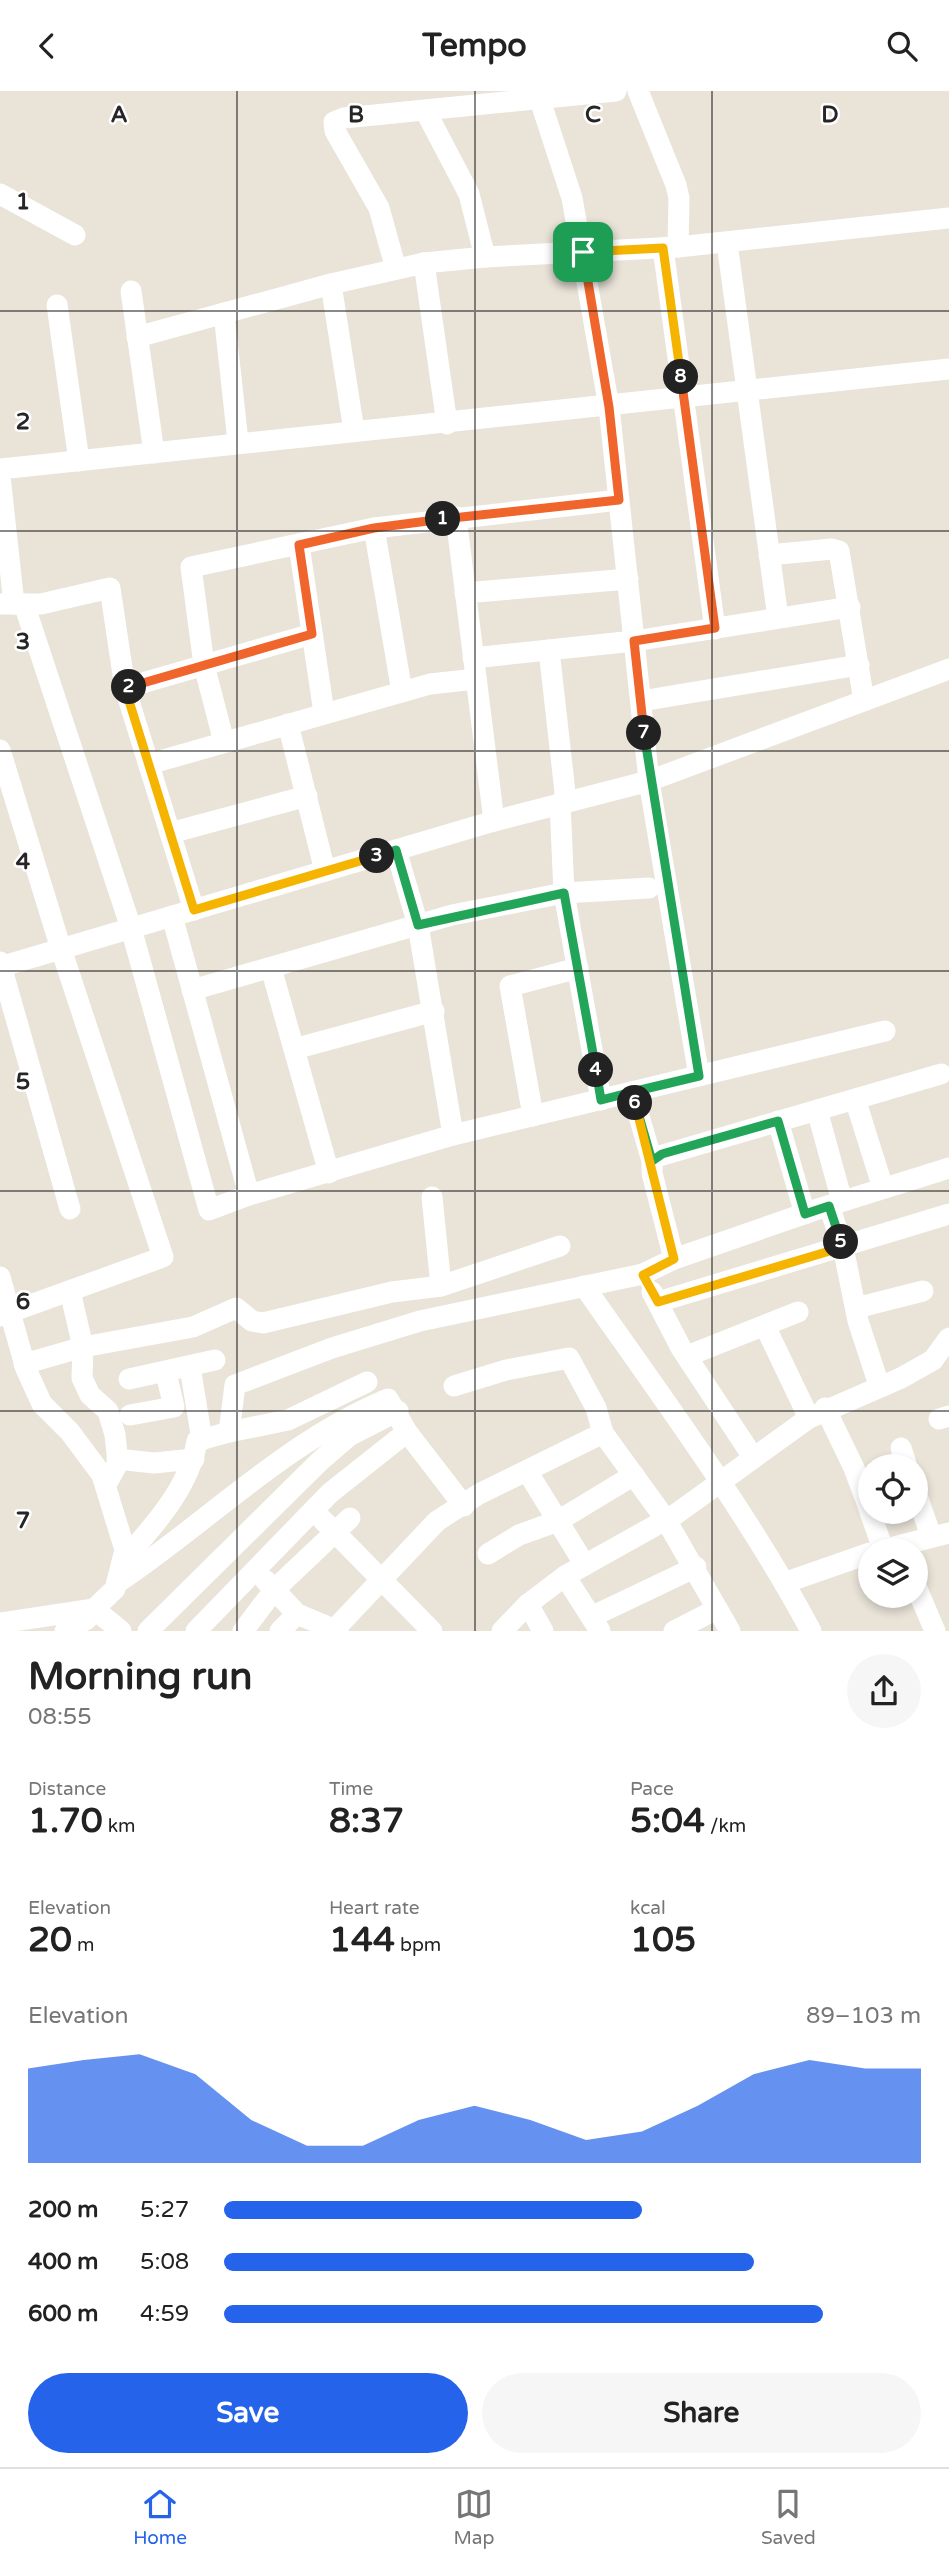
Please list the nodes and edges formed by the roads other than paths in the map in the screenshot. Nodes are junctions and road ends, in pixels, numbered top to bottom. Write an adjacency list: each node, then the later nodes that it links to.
1 (616, 91): 3 (street)
2 (638, 91): 9 (street)
3 (540, 100): 4 (street); 10 (street)
4 (426, 112): 11 (street); 13 (street)
5 (0, 194): 7 (street)
6 (949, 218): 8 (street)
7 (75, 235)
8 (727, 243): 9 (street); 20 (street)
9 (671, 248): 10 (street); 21 (street)
10 (583, 252): 11 (street); 22 (street)
11 (485, 257): 12 (street)
12 (425, 263): 13 (street); 23 (street)
13 (396, 269): 14 (street)
14 (331, 284): 17 (street); 24 (street)
15 (131, 291): 18 (street)
16 (57, 305): 27 (street)
17 (224, 313): 18 (street); 25 (street)
18 (137, 337): 26 (street)
19 (949, 369): 20 (street)
20 (746, 389): 21 (street); 34 (street)
21 (683, 397): 22 (street); 40 (street)
22 (609, 407): 23 (street); 30 (street)
23 (447, 424): 24 (street)
24 (354, 431): 25 (street)
25 (238, 442): 26 (street)
26 (154, 453): 27 (street)
27 (79, 461): 28 (street)
28 (0, 469)
29 (0, 476): 37 (street)
30 (619, 500): 31 (street); 35 (street)
31 (456, 517): 32 (street); 36 (street)
32 (374, 528): 33 (street); 49 (street)
33 (299, 545): 41 (street); 44 (street)
34 (769, 555): 38 (street); 39 (street)
35 (628, 579): 36 (street); 42 (street)
36 (465, 593): 46 (street)
37 (13, 604): 48 (street); 69 (street)
38 (850, 607): 39 (street); 45 (street)
39 (778, 618): 40 (street)
40 (715, 628): 42 (street)
41 (312, 634): 44 (street); 52 (street)
42 (634, 641): 43 (street); 50 (street)
43 (549, 650): 46 (street); 59 (street)
44 (205, 665): 48 (street); 54 (street)
45 (859, 666): 50 (street); 51 (street)
46 (475, 668): 49 (street); 60 (street)
47 (949, 669): 51 (street)
48 (125, 688): 56 (street)
49 (402, 692): 52 (street)
50 (641, 701): 57 (street)
51 (864, 701): 57 (street)
52 (324, 713): 53 (street)
53 (288, 724): 54 (street); 58 (street)
54 (224, 742): 56 (street)
55 (0, 751): 70 (street)
56 (149, 764): 61 (street)
57 (649, 781): 59 (street); 79 (street)
58 (307, 796): 61 (street); 63 (street)
59 (563, 802): 60 (street); 65 (street)
60 (494, 821): 62 (street)
61 (170, 833): 66 (street)
62 (396, 850): 63 (street); 68 (street)
63 (325, 871): 66 (street)
64 (649, 888): 65 (street)
65 (564, 893): 68 (street); 73 (street)
66 (194, 910): 67 (street)
67 (172, 916): 69 (street); 74 (street)
68 (418, 925): 72 (street); 75 (street)
69 (131, 928): 70 (street); 91 (street)
70 (61, 949): 71 (street); 104 (street)
71 (1, 965): 94 (street)
72 (271, 968): 74 (street); 77 (street)
73 (578, 968): 82 (street); 84 (street)
74 (192, 991): 91 (street)
75 (434, 1011): 77 (street); 86 (street)
76 (885, 1031): 79 (street)
77 (294, 1049): 88 (street)
78 (941, 1074): 81 (street)
79 (699, 1076): 80 (street)
80 (632, 1092): 82 (street); 87 (street)
81 (855, 1099): 83 (street); 90 (street)
82 (601, 1100): 84 (street)
83 (817, 1110): 85 (street); 93 (street)
84 (533, 1116): 86 (street)
85 (778, 1121): 87 (street); 95 (street)
86 (453, 1135): 88 (street)
87 (652, 1161): 99 (street)
88 (329, 1173): 91 (street)
89 (947, 1175): 90 (street)
90 (883, 1188): 93 (street)
91 (248, 1195)
92 (432, 1197): 102 (street)
93 (835, 1203): 95 (street); 98 (street)
94 (71, 1209)
95 (805, 1214): 99 (street)
96 (949, 1214): 98 (street)
97 (560, 1246): 102 (street)
98 (843, 1247): 106 (street); 107 (street)
99 (674, 1259): 100 (street)
100 (643, 1275): 103 (street); 106 (street)
101 (0, 1277): 109 (street)
102 (441, 1286): 112 (street)
103 (584, 1286): 125 (street); 134 (street)
104 (70, 1291): 109 (street); 112 (street)
105 (923, 1291): 107 (street)
106 (658, 1302): 113 (street)
107 (856, 1308): 120 (street)
108 (798, 1312): 110 (street)
109 (5, 1315): 115 (street)
110 (765, 1325): 113 (street); 123 (street)
111 (949, 1338): 120 (street)
112 (83, 1347): 115 (street); 130 (street)
113 (687, 1356): 129 (street)
114 (215, 1360): 116 (street)
115 (24, 1364): 135 (street)
116 (190, 1367): 117 (street); 128 (street)
117 (166, 1373): 118 (street); 124 (street)
118 (130, 1380)
119 (367, 1382): 125 (street)
120 (879, 1385): 123 (street)
121 (454, 1386): 127 (street)
122 (398, 1411): 126 (street); 143 (street); 153 (street)
123 (817, 1413): 129 (street); 133 (street)
124 (130, 1415)
125 (229, 1432): 128 (street)
126 (407, 1432): 136 (street); 137 (street)
127 (603, 1433): 131 (street); 132 (street)
128 (198, 1449): 130 (street); 146 (street)
129 (754, 1457): 134 (street)
130 (117, 1459): 135 (street)
131 (527, 1471): 136 (street); 140 (street)
132 (634, 1475): 139 (street); 140 (street)
133 (858, 1479)
134 (719, 1483): 139 (street); 152 (street)
135 (106, 1485): 146 (street)
136 (464, 1506): 151 (street)
137 (314, 1511): 141 (street); 149 (street)
138 (928, 1513): 142 (street)
139 (666, 1520): 147 (street); 148 (street)
140 (558, 1521): 144 (street); 147 (street)
141 (343, 1525): 151 (street); 154 (street)
142 (940, 1534)
143 (233, 1550): 149 (street); 163 (street)
144 (488, 1554)
145 (858, 1559): 152 (street)
146 (122, 1562): 153 (street)
147 (585, 1565): 150 (street)
148 (696, 1567): 157 (street); 161 (street)
149 (254, 1570): 154 (street); 164 (street)
150 (565, 1576): 155 (street); 161 (street)
151 (380, 1578): 167 (street); 168 (street)
152 (784, 1583): 173 (street)
153 (116, 1586): 159 (street)
154 (275, 1589): 158 (street); 165 (street)
155 (528, 1604): 169 (street); 170 (street)
156 (925, 1608): 174 (street)
157 (717, 1609): 171 (street); 172 (street)
158 (297, 1614): 166 (street); 167 (street)
159 (106, 1622): 160 (street); 162 (street)
160 (0, 1623)
161 (595, 1624)
162 (65, 1630)
163 (148, 1630)
164 (196, 1630)
165 (243, 1630)
166 (280, 1630)
167 (335, 1630)
168 (432, 1630)
169 (502, 1630)
170 (543, 1630)
171 (674, 1630)
172 (730, 1630)
173 (811, 1630)
174 (934, 1630)

